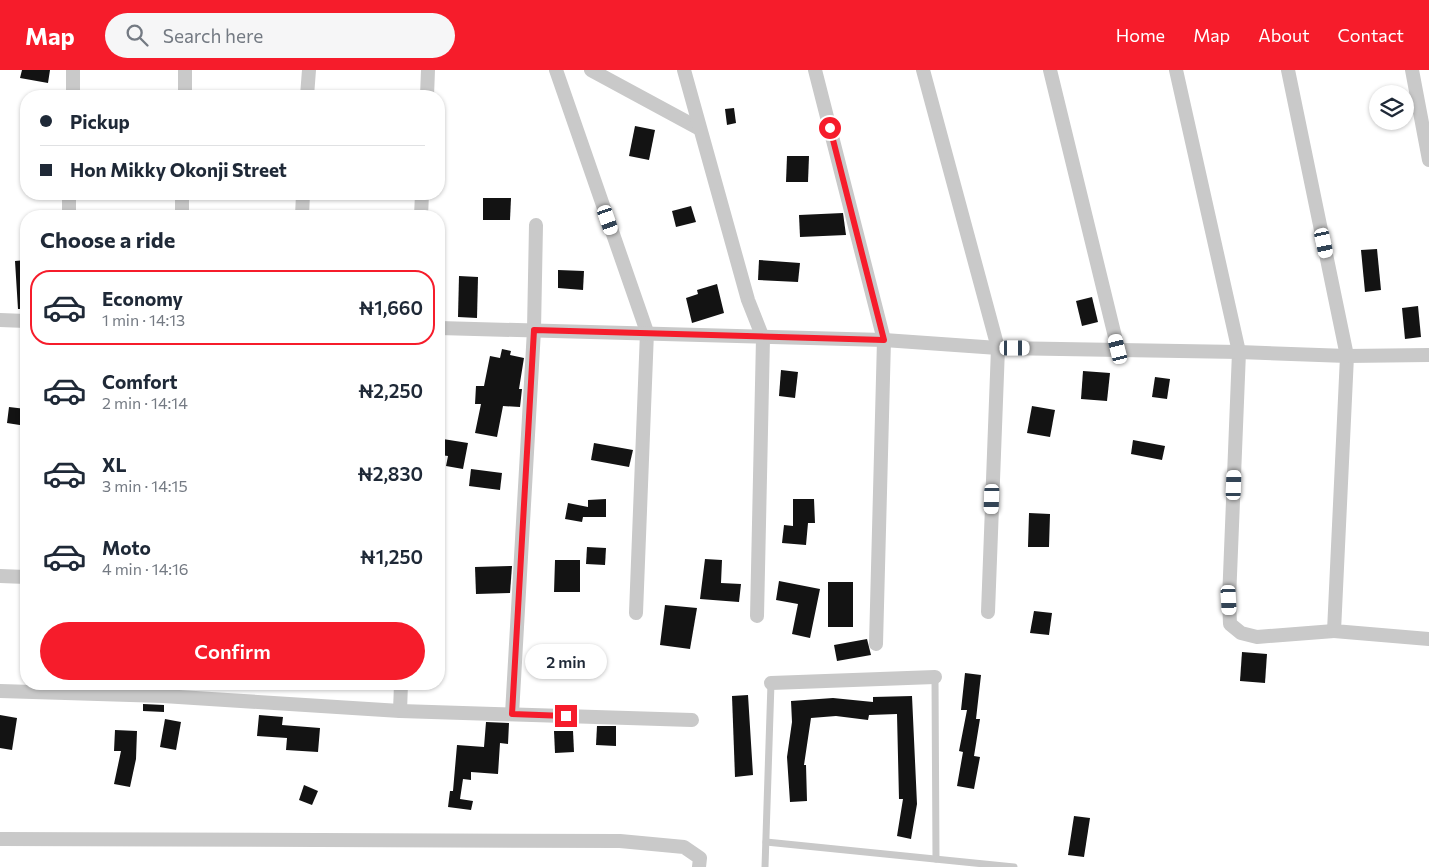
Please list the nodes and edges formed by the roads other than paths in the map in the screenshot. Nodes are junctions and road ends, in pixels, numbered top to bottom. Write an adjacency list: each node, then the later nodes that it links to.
1 (74, 70): 14 (street)
2 (186, 70): 15 (street)
3 (308, 70): 16 (street)
4 (428, 70): 17 (street)
5 (556, 70): 25 (street)
6 (591, 70): 18 (street)
7 (684, 70): 18 (street)
8 (815, 70): 27 (street)
9 (922, 70): 28 (street)
10 (1050, 70): 29 (street)
11 (1176, 70): 30 (street)
12 (1288, 70): 32 (street)
13 (1412, 70): 19 (street)
14 (73, 90)
15 (185, 90)
16 (307, 90)
17 (427, 90)
18 (700, 129): 26 (street)
19 (1429, 160)
20 (536, 225): 24 (street)
21 (0, 320): 22 (street)
22 (20, 321)
23 (445, 328): 24 (street)
24 (534, 330): 25 (street); 47 (street)
25 (647, 332): 26 (street); 36 (street)
26 (763, 338): 27 (street); 37 (street)
27 (884, 340): 28 (street); 40 (street)
28 (998, 348): 29 (street); 35 (street)
29 (1118, 349): 30 (street)
30 (1239, 352): 32 (street); 38 (street)
31 (1429, 355): 32 (street)
32 (1347, 356): 38 (street)
33 (0, 576): 34 (street)
34 (20, 577)
35 (988, 612)
36 (636, 613)
37 (757, 616)
38 (1334, 631): 39 (street)
39 (1429, 639)
40 (876, 644)
41 (935, 677): 42 (street); 51 (lane)
42 (771, 683): 50 (lane)
43 (164, 690): 45 (street); 46 (street)
44 (401, 690): 46 (street)
45 (0, 691)
46 (400, 711): 47 (street)
47 (512, 714): 48 (street)
48 (692, 720)
49 (0, 839): 52 (street)
50 (766, 842): 51 (lane); 53 (lane)
51 (936, 859): 54 (lane)
52 (699, 867)
53 (765, 867)
54 (1014, 867)

